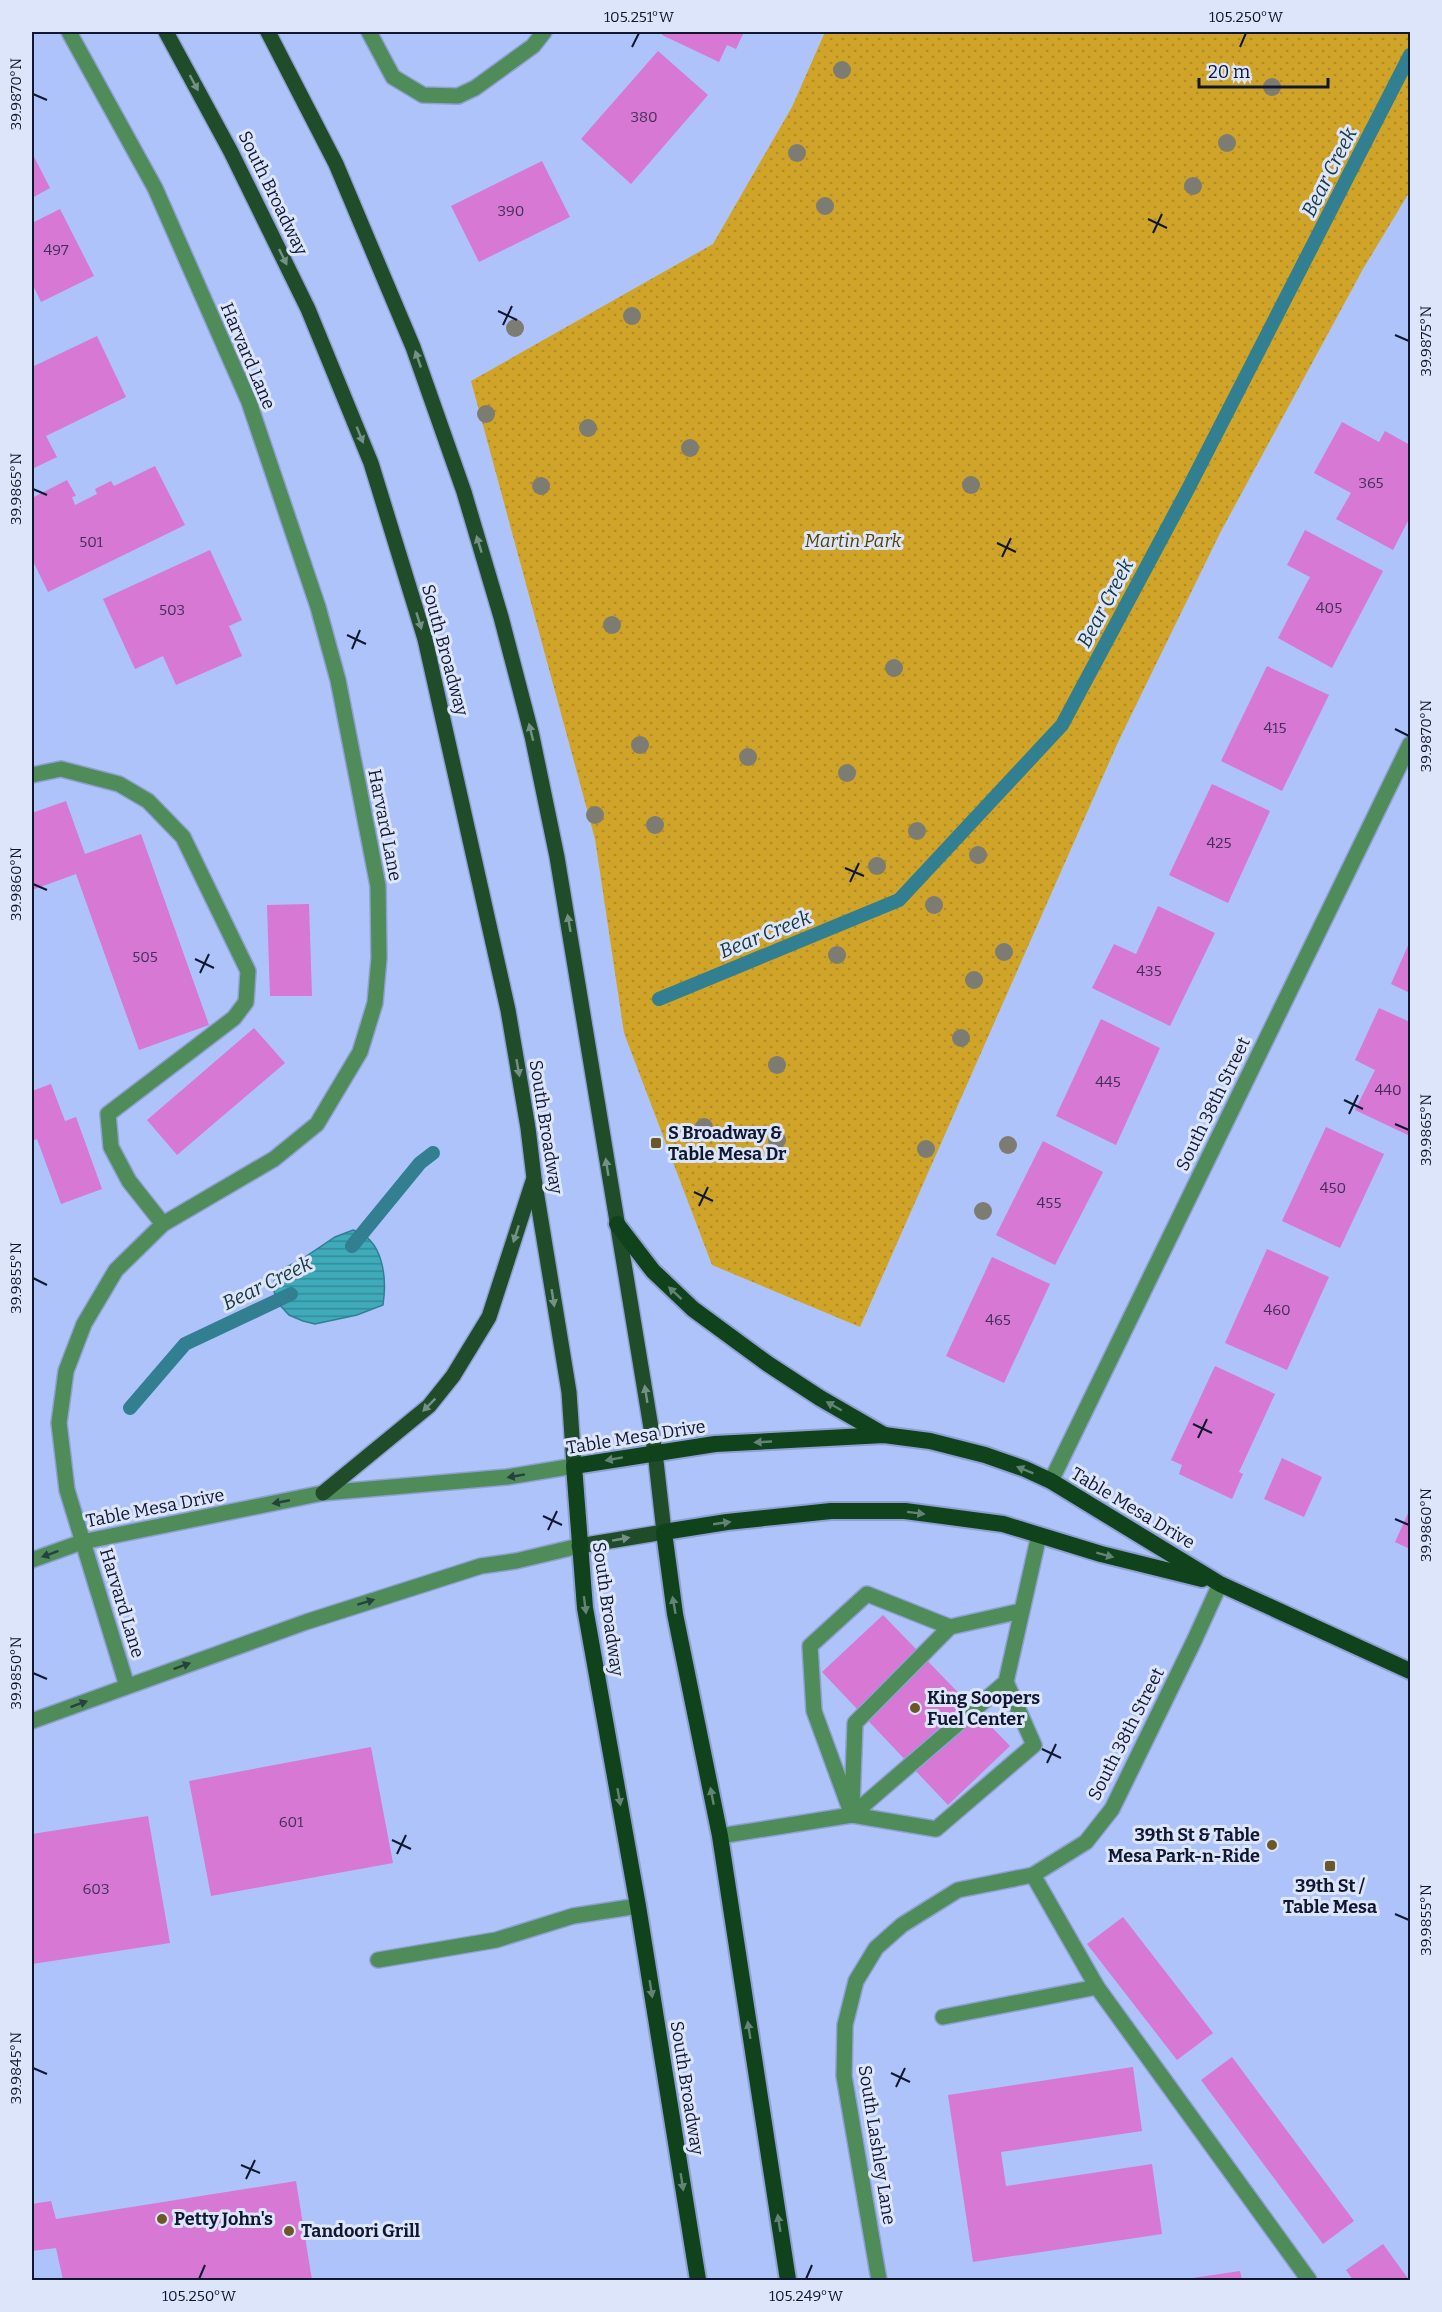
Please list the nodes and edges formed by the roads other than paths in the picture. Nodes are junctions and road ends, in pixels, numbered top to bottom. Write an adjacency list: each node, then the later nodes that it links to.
1 (69, 32): 9 (street, Harvard Lane)
2 (166, 32): 8 (main road, South Broadway, one-way to 8)
3 (268, 32): 10 (main road, one-way to 3)
4 (369, 32): 5 (street)
5 (544, 32)
6 (1410, 744): 14 (street, South 38th Street)
7 (32, 775): 9 (street)
8 (534, 1178): 13 (main road, South Broadway, one-way to 13); 15 (main road, one-way to 15)
9 (163, 1224): 18 (street, Harvard Lane)
10 (616, 1224): 11 (highway, one-way to 10); 12 (main road, one-way to 10)
11 (884, 1435): 12 (highway, Table Mesa Drive, one-way to 12); 14 (highway, Table Mesa Drive, one-way to 11)
12 (655, 1452): 13 (highway, Table Mesa Drive, one-way to 13); 16 (main road)
13 (574, 1466): 15 (street, Table Mesa Drive, one-way to 15); 19 (highway, South Broadway)
14 (1051, 1481): 21 (highway, Table Mesa Drive)
15 (323, 1493): 18 (street, Table Mesa Drive, one-way to 18)
16 (664, 1532): 17 (highway, Table Mesa Drive, one-way to 17); 19 (main road, Table Mesa Drive, one-way to 16); 29 (highway, one-way to 16)
17 (1039, 1535): 21 (highway, Table Mesa Drive, one-way to 21); 22 (street)
18 (82, 1542): 20 (street, Table Mesa Drive, one-way to 20); 26 (street, Harvard Lane)
19 (579, 1546): 26 (street, Table Mesa Drive, one-way to 19); 31 (highway, South Broadway, one-way to 31)
20 (32, 1560)
21 (1220, 1584): 24 (highway, Table Mesa Drive); 30 (street, South 38th Street)
22 (1022, 1611): 23 (street); 25 (street)
23 (950, 1627): 28 (street); 28 (street)
24 (1410, 1671)
25 (1006, 1682): 28 (street); 28 (street)
26 (127, 1686): 27 (street, Table Mesa Drive, one-way to 26)
27 (32, 1721)
28 (852, 1815): 29 (street)
29 (720, 1836): 37 (highway, one-way to 29)
30 (1033, 1875): 32 (street, South 38th Street); 34 (street)
31 (638, 1906): 33 (street); 36 (highway, South Broadway, one-way to 36)
32 (902, 1925): 38 (street, South Lashley Lane)
33 (378, 1960)
34 (1097, 1987): 35 (street); 39 (street)
35 (943, 2018)
36 (698, 2280)
37 (788, 2280)
38 (879, 2280)
39 (1309, 2280)

